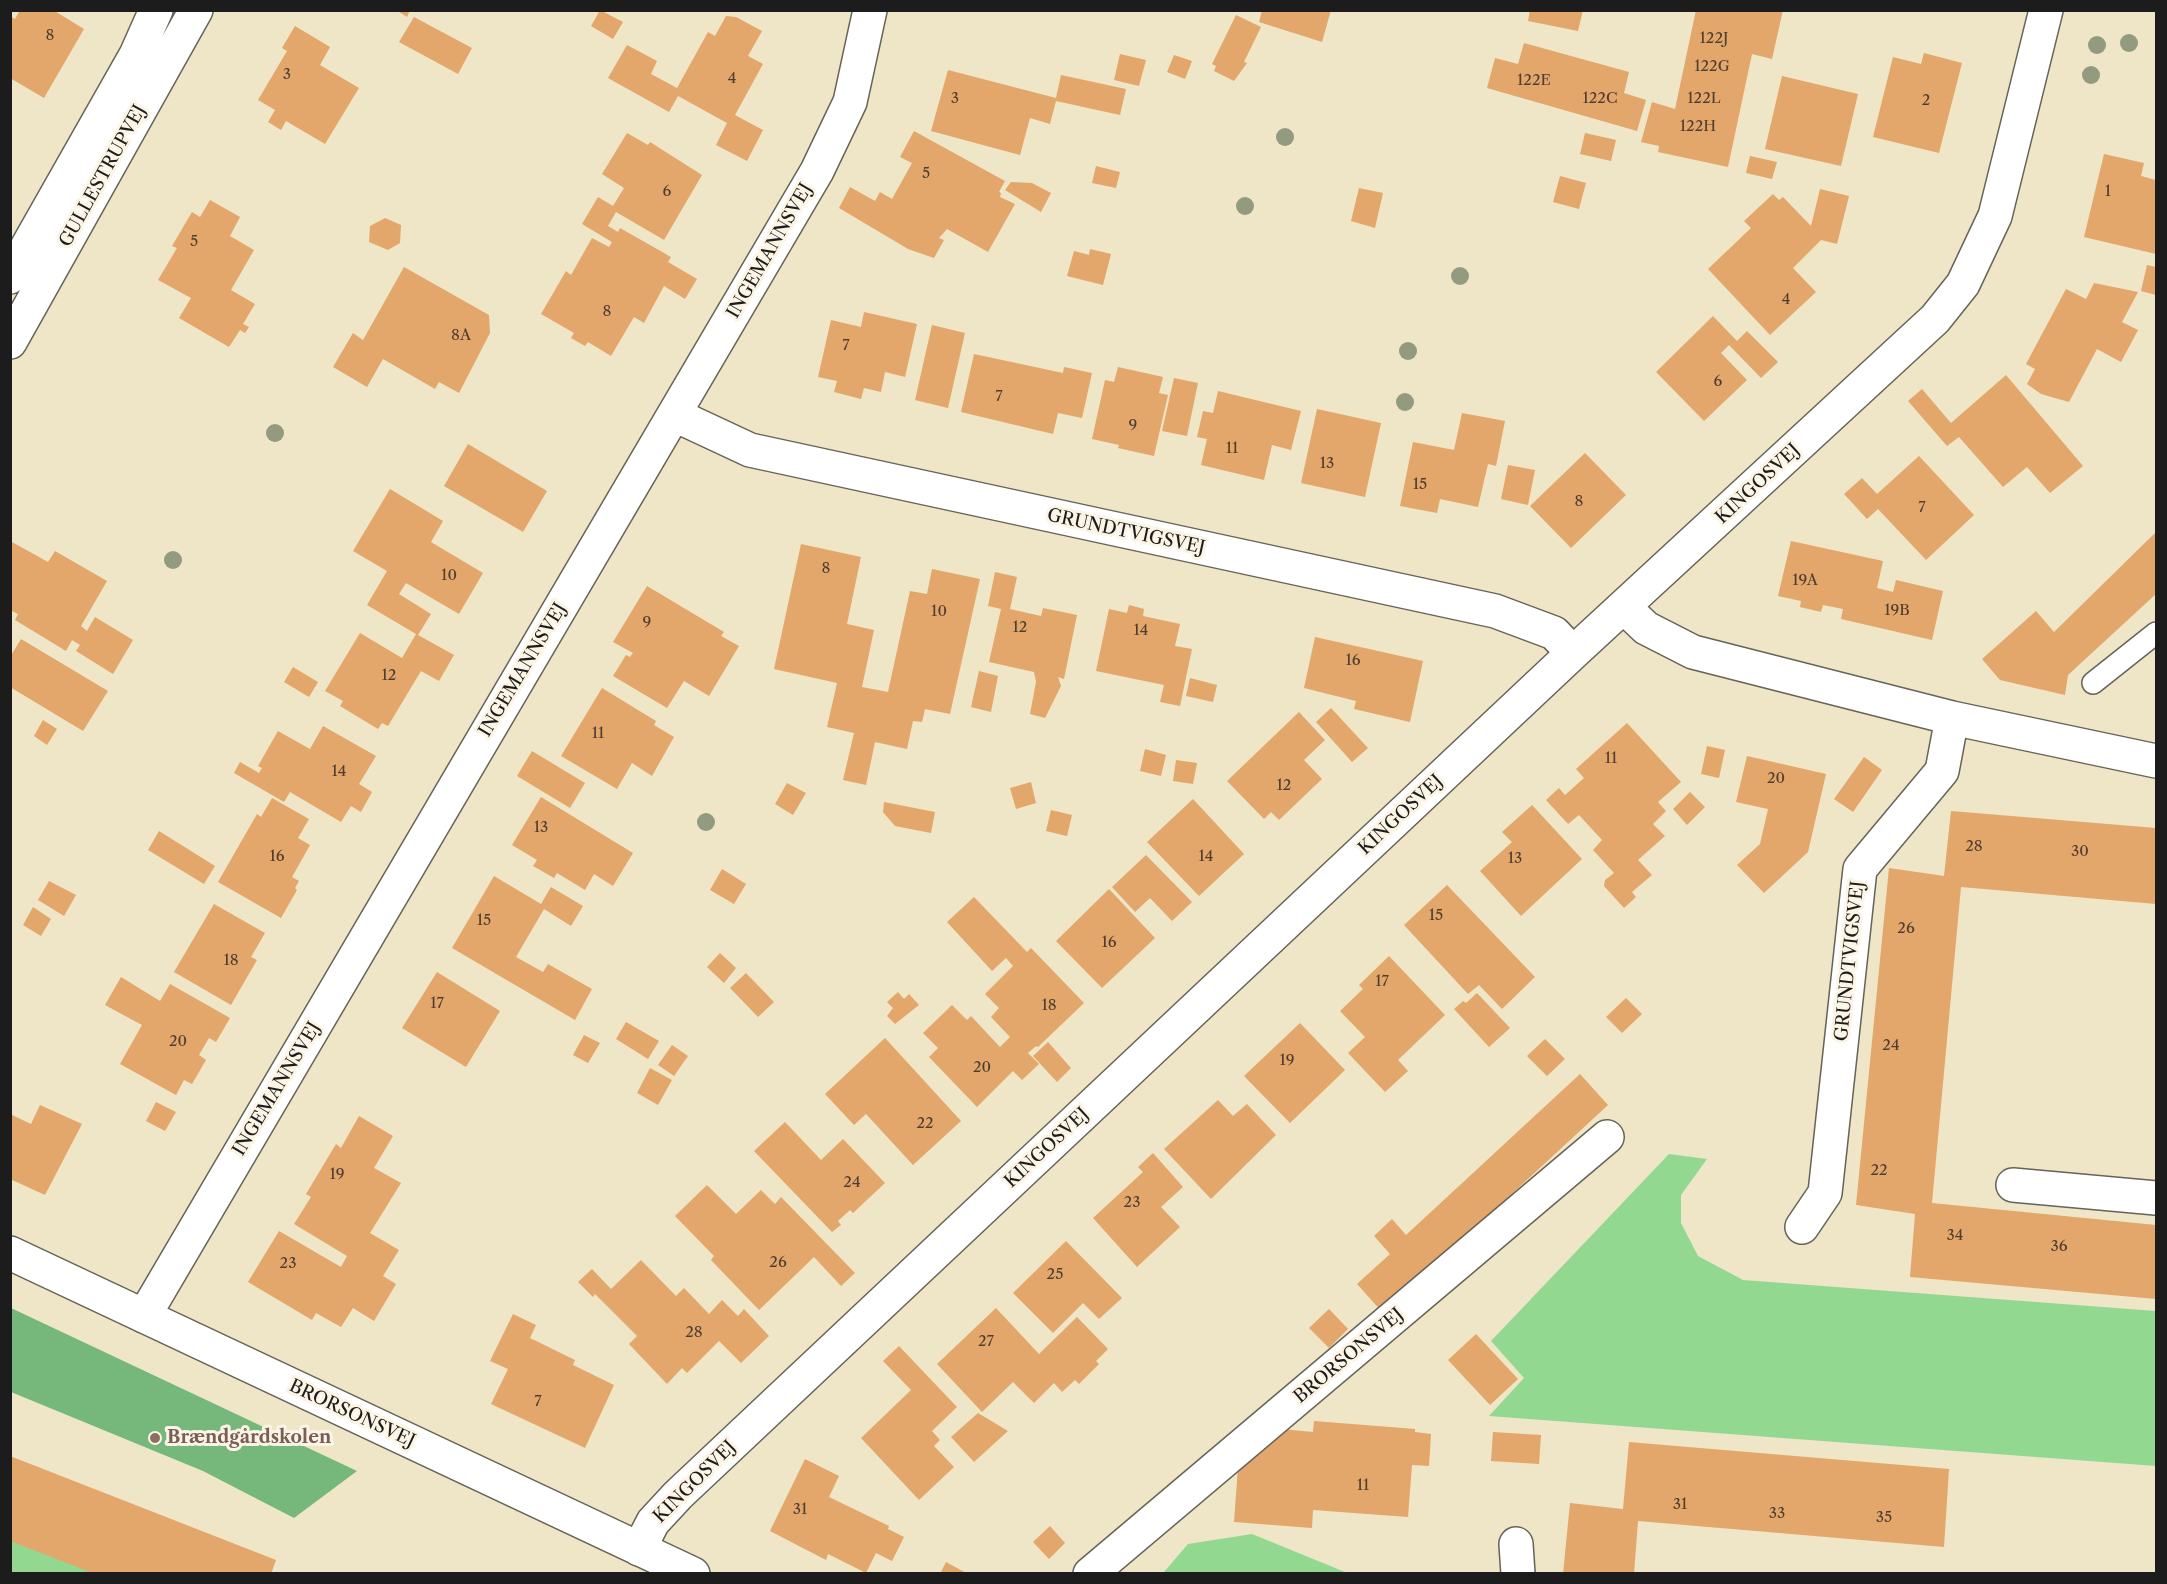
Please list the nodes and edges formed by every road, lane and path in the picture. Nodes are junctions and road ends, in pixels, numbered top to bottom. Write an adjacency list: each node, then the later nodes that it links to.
1 (156, 10): 5 (street, GULLESTRUPVEJ)
2 (196, 10): 6 (street, GULLESTRUPVEJ)
3 (870, 10): 8 (street, INGEMANNSVEJ)
4 (2046, 10): 9 (street, KINGOSVEJ)
5 (10, 277)
6 (20, 306): 7 (street, GULLESTRUPVEJ)
7 (10, 342)
8 (675, 415): 11 (street, GRUNDTVIGSVEJ); 20 (street, INGEMANNSVEJ)
9 (1625, 608): 11 (street, KINGOSVEJ); 13 (street)
10 (2157, 633): 12 (lane)
11 (1573, 653): 21 (street, KINGOSVEJ)
12 (2093, 683)
13 (1952, 718): 14 (street); 18 (street, GRUNDTVIGSVEJ)
14 (2157, 761)
15 (1607, 1137): 23 (street, BRORSONSVEJ)
16 (2013, 1185): 17 (street)
17 (2157, 1197)
18 (1802, 1227)
19 (10, 1253): 20 (street, BRORSONSVEJ)
20 (144, 1316): 21 (street, BRORSONSVEJ)
21 (639, 1549): 22 (street, BRORSONSVEJ)
22 (693, 1574)
23 (1090, 1574)

